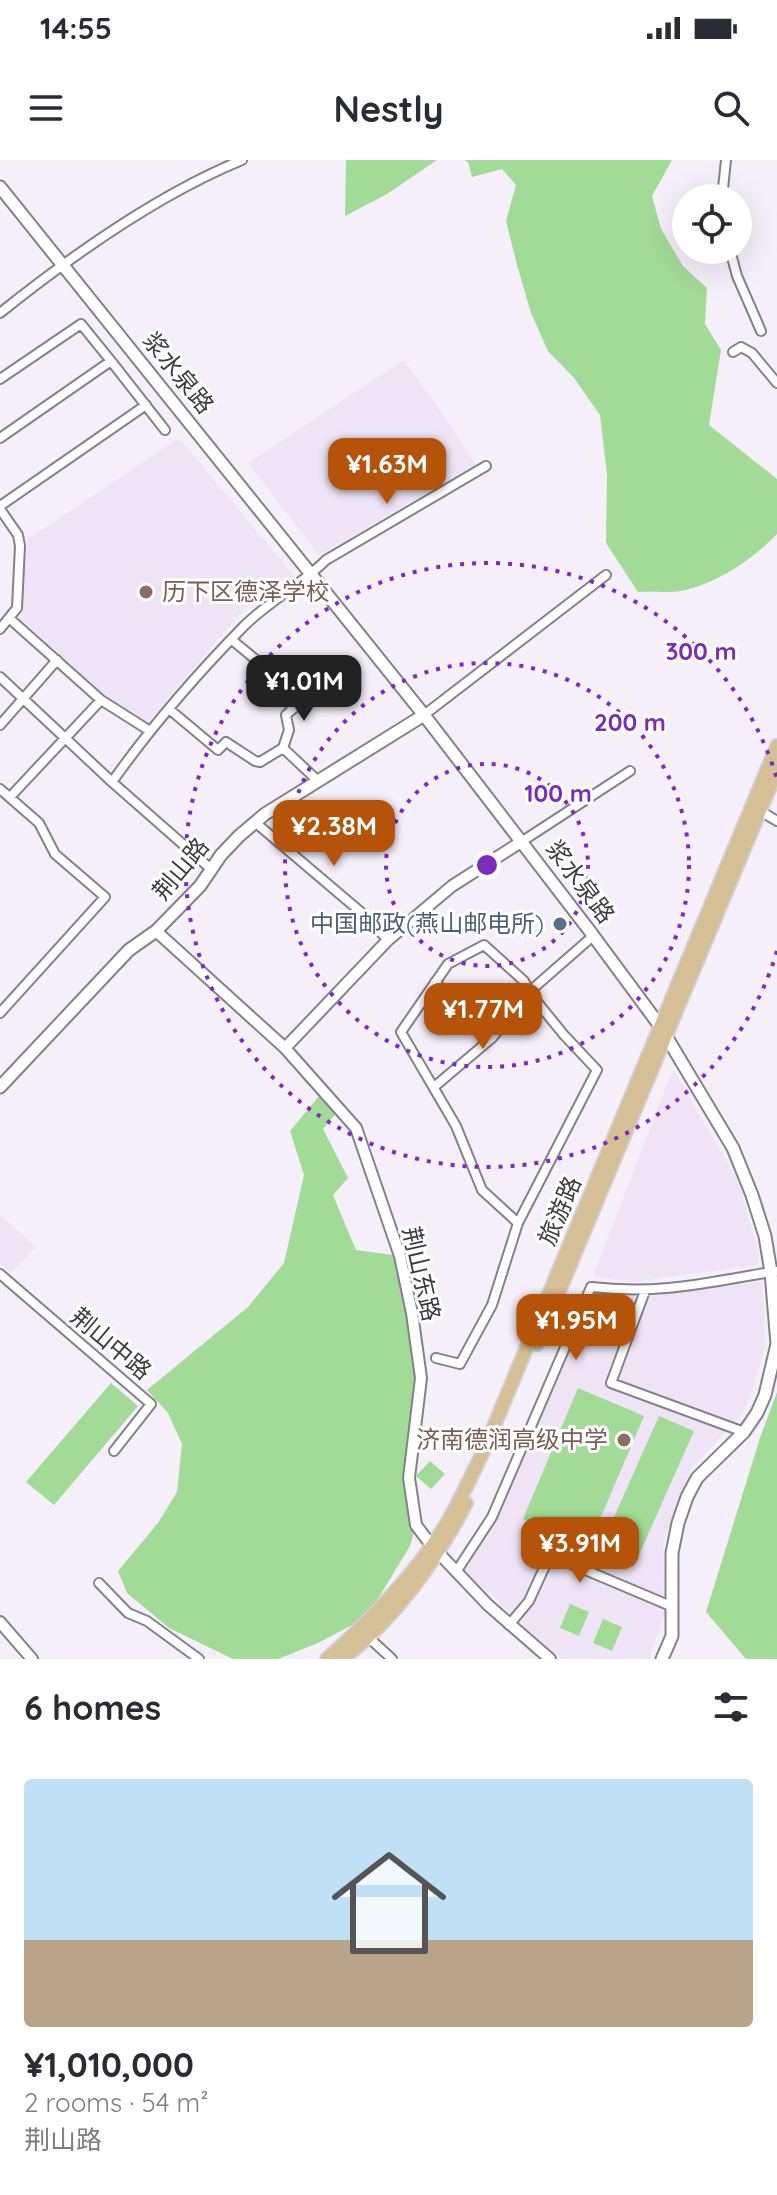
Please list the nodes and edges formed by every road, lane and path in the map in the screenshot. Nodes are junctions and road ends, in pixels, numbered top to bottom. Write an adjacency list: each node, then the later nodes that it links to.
1 (208, 160): 4 (street)
2 (242, 160): 4 (street)
3 (726, 160): 5 (street)
4 (215, 171): 7 (street)
5 (723, 184)
6 (0, 187): 7 (main road, 浆水泉路)
7 (62, 263): 9 (street); 20 (main road, 浆水泉路)
8 (734, 264): 10 (street)
9 (0, 313)
10 (761, 331)
11 (733, 352): 14 (street)
12 (111, 361): 13 (street); 15 (street); 17 (street)
13 (0, 379)
14 (777, 383)
15 (146, 405): 16 (street); 19 (street)
16 (165, 430)
17 (0, 438)
18 (486, 466): 20 (street)
19 (0, 508): 22 (street)
20 (311, 575): 24 (street); 30 (main road, 浆水泉路)
21 (606, 575): 30 (street)
22 (9, 618): 23 (street); 25 (street)
23 (0, 629)
24 (232, 640): 29 (street); 35 (street)
25 (57, 660): 27 (street); 28 (street)
26 (0, 677): 27 (street)
27 (24, 699): 31 (street); 33 (street)
28 (101, 700): 32 (street); 33 (street)
29 (169, 709): 32 (street); 35 (street)
30 (424, 715): 38 (main road, 荆山路); 45 (main road, 浆水泉路)
31 (0, 725)
32 (150, 731): 39 (street)
33 (66, 739): 39 (street); 41 (street)
34 (777, 746): 42 (main road, 旅游路)
35 (283, 748): 38 (street)
36 (777, 770): 42 (main road, 旅游路)
37 (630, 771): 45 (street)
38 (317, 780): 44 (main road, 荆山路)
39 (112, 782): 46 (street)
40 (0, 789): 41 (street)
41 (10, 797): 52 (street)
42 (755, 808): 43 (street); 53 (main road, 旅游路)
43 (777, 821)
44 (256, 823): 46 (main road, 荆山路); 49 (street)
45 (521, 842): 48 (main road, 浆水泉路); 49 (street)
46 (211, 869): 47 (main road, 荆山路)
47 (156, 931): 55 (street, 荆山东路); 56 (main road, 荆山路)
48 (593, 936): 51 (street); 53 (main road, 浆水泉路)
49 (388, 940): 55 (street)
50 (435, 982): 51 (street); 54 (street); 57 (street)
51 (529, 992): 54 (street); 58 (street)
52 (0, 1013)
53 (663, 1031): 59 (main road, 浆水泉路); 65 (main road, 旅游路)
54 (492, 1038): 57 (street)
55 (285, 1048): 65 (street, 荆山东路)
56 (0, 1087)
57 (434, 1087): 58 (street)
58 (518, 1223): 62 (street)
59 (774, 1271): 61 (street); 63 (main road, 浆水泉路)
60 (0, 1274): 64 (street, 荆山中路)
61 (645, 1291): 63 (street); 66 (street)
62 (436, 1358)
63 (744, 1432): 68 (main road, 浆水泉路)
64 (114, 1451)
65 (434, 1549): 66 (street, 荆山东路); 71 (main road, 旅游路); 74 (main road, 旅游路)
66 (456, 1572): 70 (street, 荆山东路)
67 (99, 1583): 73 (street)
68 (673, 1607): 70 (street); 78 (main road, 浆水泉路)
69 (0, 1622): 72 (street)
70 (509, 1625): 77 (street, 荆山东路)
71 (367, 1636): 75 (main road, 旅游路); 76 (street)
72 (32, 1659)
73 (199, 1659)
74 (327, 1659)
75 (342, 1659)
76 (392, 1659)
77 (550, 1659)
78 (662, 1659)

